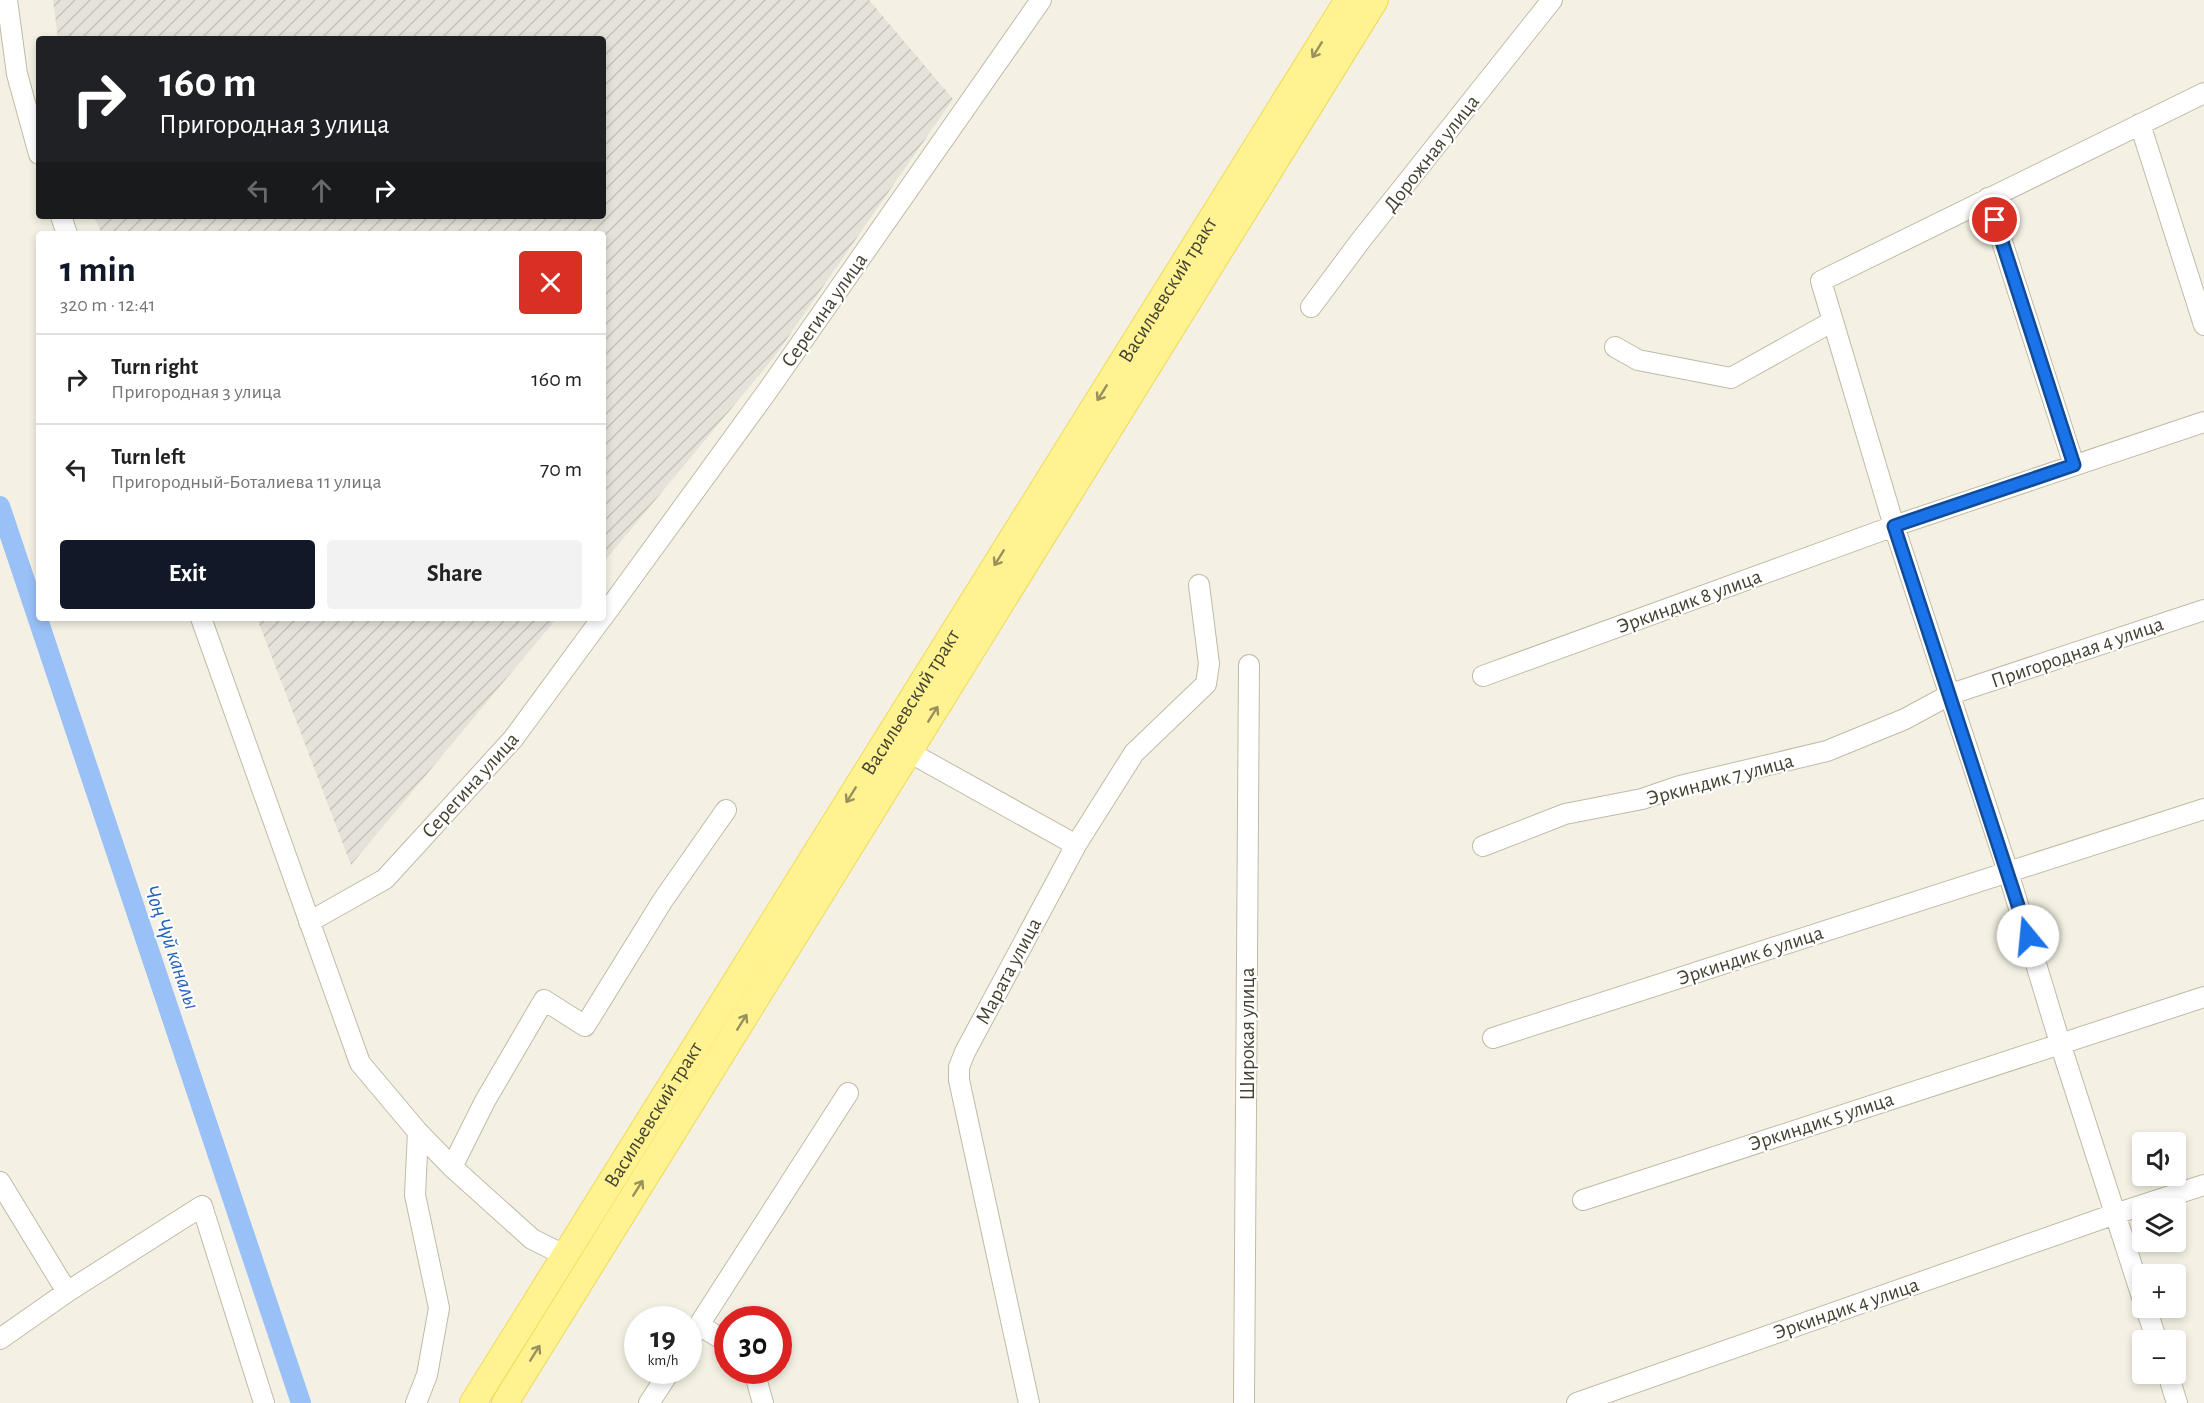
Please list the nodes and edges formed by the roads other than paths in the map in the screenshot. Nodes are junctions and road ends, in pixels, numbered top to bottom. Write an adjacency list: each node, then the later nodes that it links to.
1 (7, 0): 8 (street)
2 (1348, 0): 42 (main road, Васильевский тракт, one-way to 42)
3 (1375, 0): 25 (main road, Васильевский тракт, one-way to 3)
4 (1552, 0): 10 (street, Дорожная улица)
5 (1039, 1): 19 (street, Серегина улица)
6 (2204, 93): 7 (street)
7 (2140, 124): 9 (street); 12 (street)
8 (36, 143)
9 (1988, 198): 11 (street); 15 (street)
10 (1311, 307)
11 (1833, 321): 13 (street); 16 (street)
12 (2204, 325)
13 (1616, 347)
14 (2204, 422): 15 (street, Эркиндик 8 улица)
15 (2074, 465): 16 (street, Эркиндик 8 улица)
16 (1894, 526): 23 (street, Эркиндик 8 улица); 24 (street)
17 (1199, 585): 28 (street, Марата улица)
18 (2204, 610): 24 (street, Пригородная 4 улица)
19 (606, 613)
20 (202, 621): 31 (street)
21 (600, 621): 31 (street, Серегина улица)
22 (1249, 665): 57 (street, Широкая улица)
23 (1483, 676)
24 (1951, 694): 29 (street, Эркиндик 7 улица); 30 (street)
25 (909, 752): 28 (street); 53 (main road, Васильевский тракт, one-way to 25)
26 (2204, 809): 30 (street, Эркиндик 6 улица)
27 (726, 810): 37 (street)
28 (1076, 846): 56 (street, Марата улица)
29 (1483, 846)
30 (2008, 872): 33 (street, Эркиндик 6 улица); 34 (street)
31 (309, 922): 36 (street)
32 (2204, 997): 34 (street, Эркиндик 5 улица)
33 (1493, 1038)
34 (2060, 1043): 40 (street, Эркиндик 5 улица); 41 (street)
35 (848, 1093): 45 (street)
36 (418, 1132): 37 (street); 51 (street)
37 (452, 1167): 42 (street)
38 (0, 1182): 44 (street)
39 (2204, 1185): 41 (street, Эркиндик 4 улица)
40 (1583, 1200)
41 (2115, 1214): 43 (street); 58 (street, Эркиндик 4 улица)
42 (564, 1255): 52 (main road, Васильевский тракт)
43 (2132, 1266)
44 (67, 1292): 46 (street); 50 (street)
45 (702, 1321)
46 (0, 1339)
47 (661, 1384): 54 (street)
48 (758, 1384): 55 (street)
49 (2170, 1384): 59 (street)
50 (264, 1403)
51 (416, 1403)
52 (473, 1403)
53 (505, 1403)
54 (649, 1403)
55 (763, 1403)
56 (1029, 1403)
57 (1244, 1403)
58 (1577, 1403)
59 (2175, 1403)

